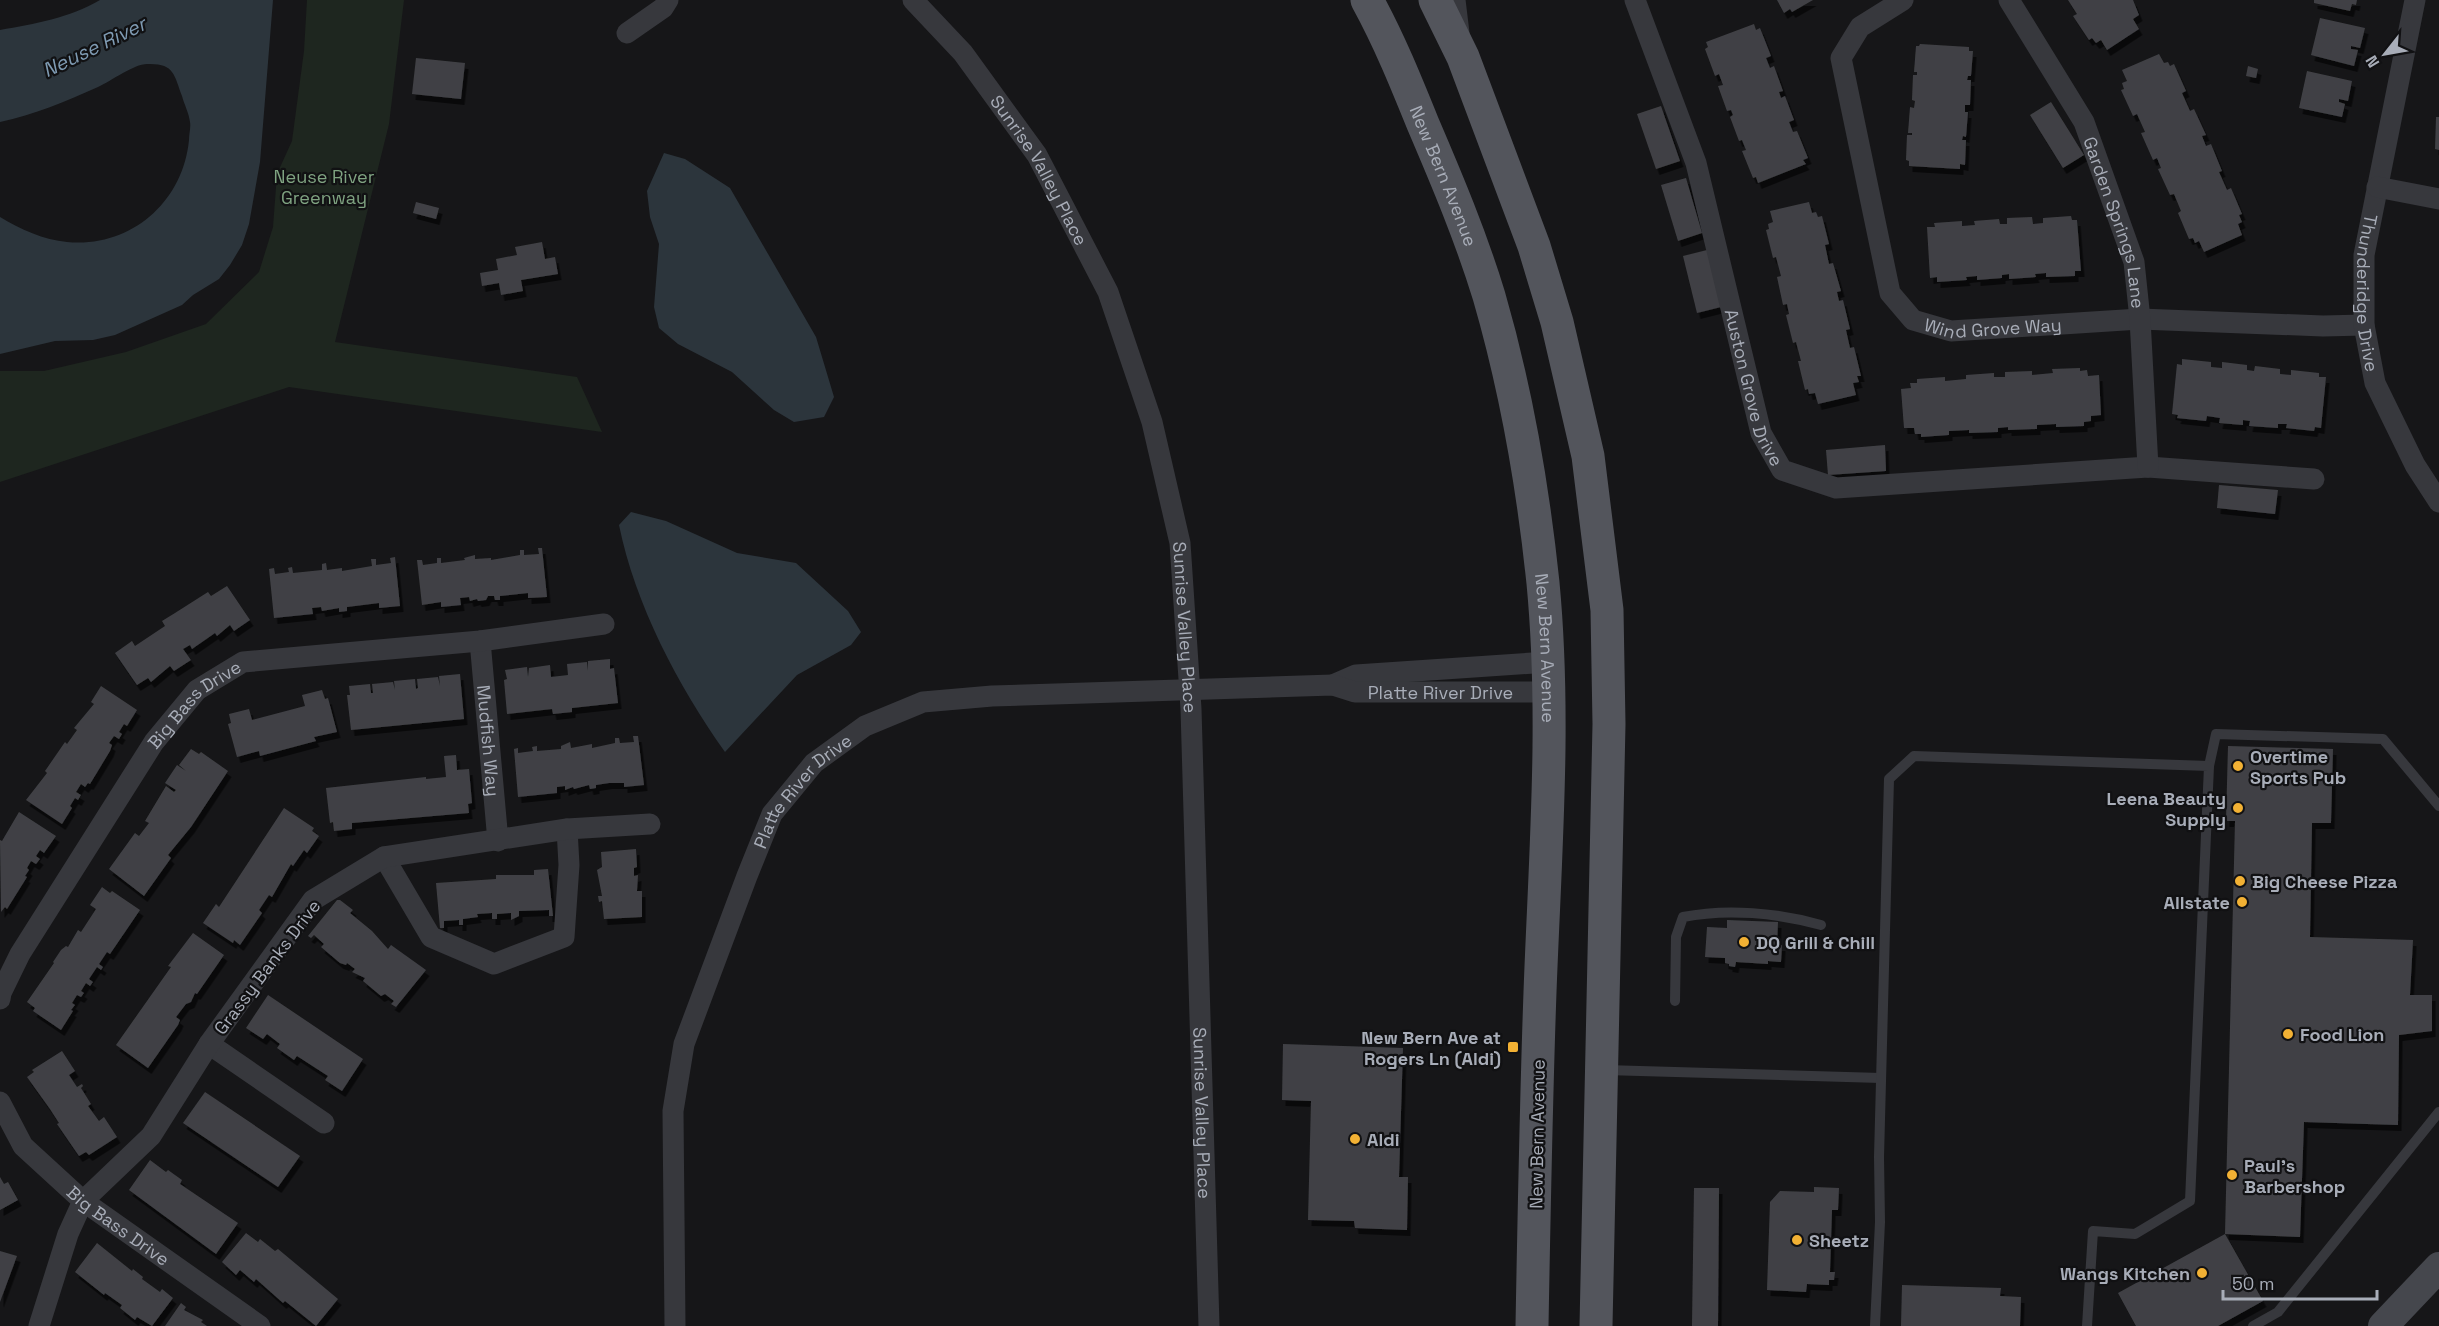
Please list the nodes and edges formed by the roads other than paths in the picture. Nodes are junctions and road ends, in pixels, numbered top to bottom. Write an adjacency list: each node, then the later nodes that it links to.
1 (668, 0): 10 (street)
2 (913, 0): 23 (street, Sunrise Valley Place)
3 (1367, 0): 21 (main road, New Bern Avenue)
4 (1435, 0): 11 (main road)
5 (1455, 0): 11 (street)
6 (1635, 0): 16 (street, Auston Grove Drive)
7 (1903, 0): 14 (street, Wind Grove Way)
8 (2009, 0): 14 (street, Garden Springs Lane)
9 (2415, 0): 12 (street, Thunderidge Drive)
10 (627, 33)
11 (1463, 57): 34 (main road)
12 (2377, 187): 13 (street); 15 (street, Thunderidge Drive)
13 (2439, 199)
14 (2140, 319): 15 (street, Wind Grove Way); 16 (street, Garden Springs Lane)
15 (2364, 325): 18 (street, Thunderidge Drive)
16 (2148, 467): 17 (street, Auston Grove Drive)
17 (2314, 479)
18 (2439, 502)
19 (604, 624): 20 (street, Big Bass Drive)
20 (480, 641): 28 (street, Mudfish Way); 31 (street, Big Bass Drive)
21 (1549, 677): 22 (street, Platte River Drive); 22 (street, Platte River Drive); 45 (main road, New Bern Avenue)
22 (1333, 685): 23 (street, Platte River Drive)
23 (1190, 688): 43 (street, Platte River Drive); 44 (street, Sunrise Valley Place)
24 (2209, 766): 25 (lane); 35 (lane); 48 (lane)
25 (2439, 806)
26 (650, 824): 27 (street, Grassy Banks Drive)
27 (567, 829): 28 (street, Grassy Banks Drive); 29 (street)
28 (498, 841): 29 (street, Grassy Banks Drive)
29 (384, 857): 33 (street, Grassy Banks Drive)
30 (1821, 925): 32 (lane)
31 (0, 999)
32 (1676, 1001)
33 (208, 1044): 38 (street); 39 (street, Grassy Banks Drive)
34 (1603, 1070): 35 (lane); 46 (main road)
35 (1881, 1078): 47 (lane)
36 (0, 1102): 39 (street, Big Bass Drive)
37 (2439, 1112): 49 (lane)
38 (324, 1123)
39 (83, 1201): 41 (street, Grassy Banks Drive); 42 (street, Big Bass Drive)
40 (2439, 1267): 50 (street)
41 (39, 1326)
42 (260, 1326)
43 (675, 1326)
44 (1209, 1326)
45 (1532, 1326)
46 (1596, 1326)
47 (1875, 1326)
48 (2087, 1326)
49 (2253, 1326)
50 (2383, 1326)

